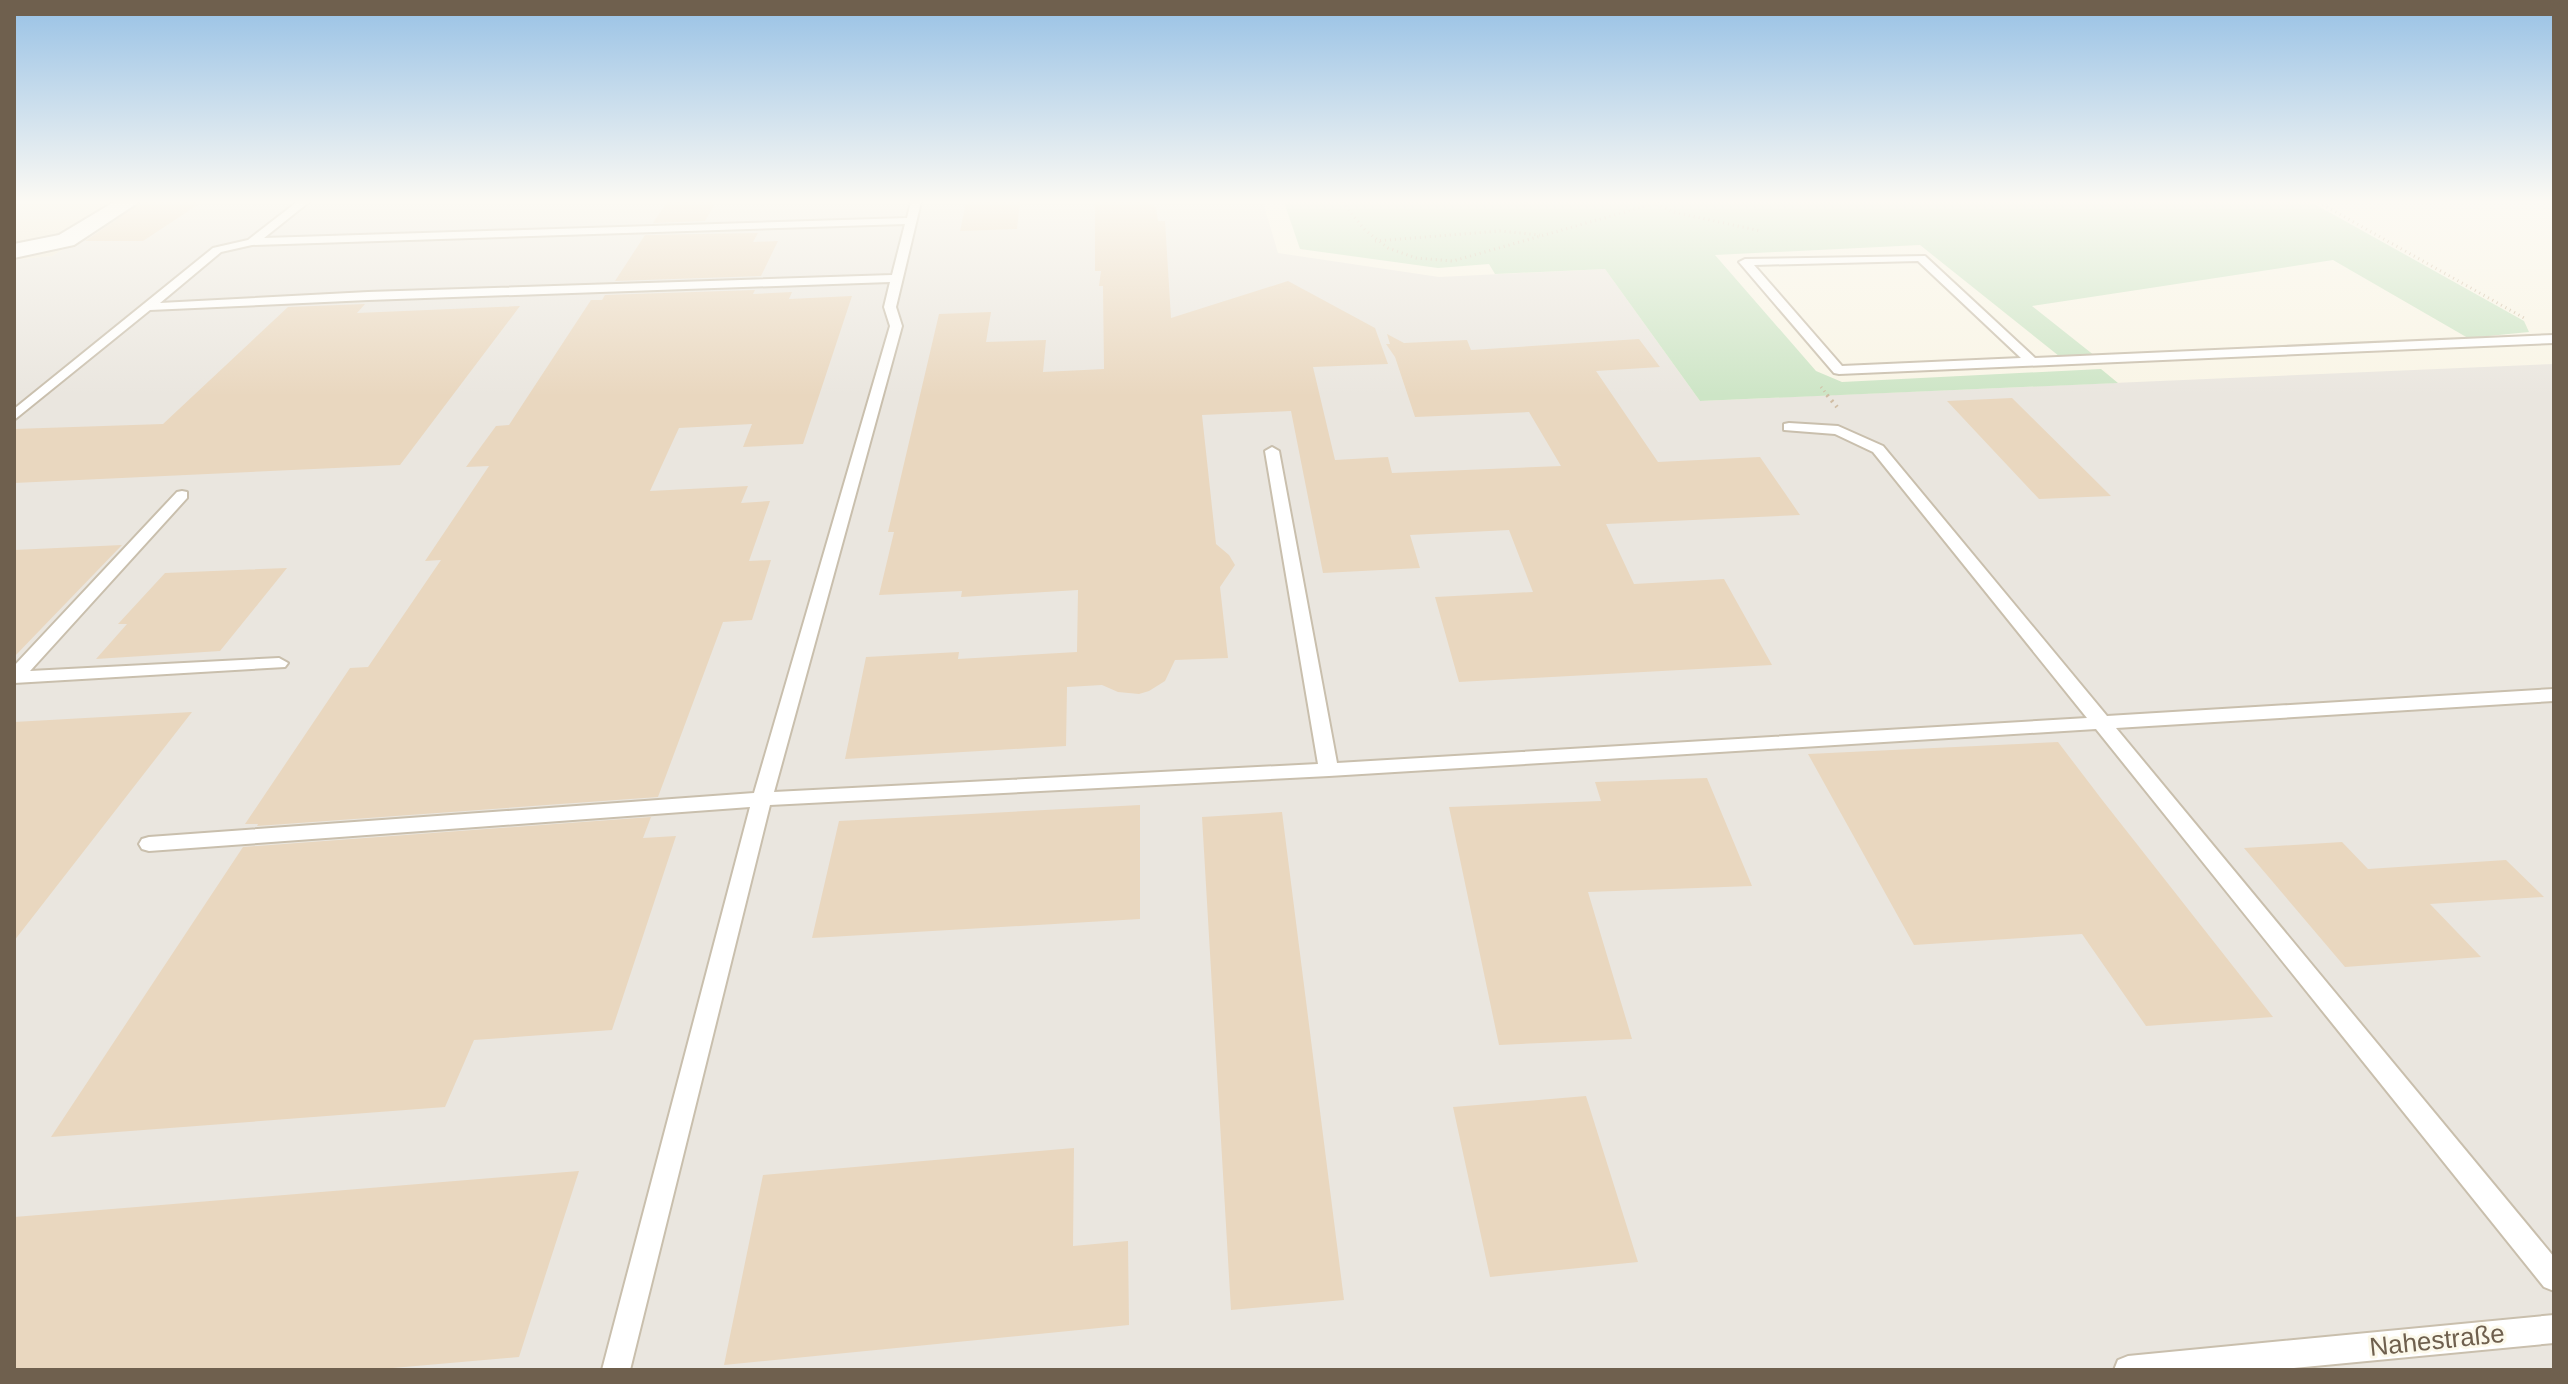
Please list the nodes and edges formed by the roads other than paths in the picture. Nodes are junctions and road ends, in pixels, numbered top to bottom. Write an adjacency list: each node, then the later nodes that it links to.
1 (197, 267): 6 (lane)
2 (900, 267): 5 (lane)
3 (1749, 267): 8 (lane)
4 (1930, 267): 8 (lane)
5 (897, 278): 6 (lane); 18 (lane)
6 (147, 307): 9 (lane)
7 (2554, 339): 8 (lane)
8 (2033, 363)
9 (14, 416)
10 (1789, 427): 16 (lane)
11 (1272, 451): 17 (lane)
12 (182, 495): 14 (lane)
13 (279, 663): 14 (lane)
14 (14, 677)
15 (2554, 695): 16 (lane)
16 (2101, 724): 17 (lane); 20 (lane)
17 (1329, 770): 18 (lane)
18 (762, 799): 19 (lane); 22 (lane)
19 (149, 844)
20 (2554, 1278)
21 (2554, 1329): 23 (lane, Nahestraße)
22 (616, 1370)
23 (2128, 1370)

